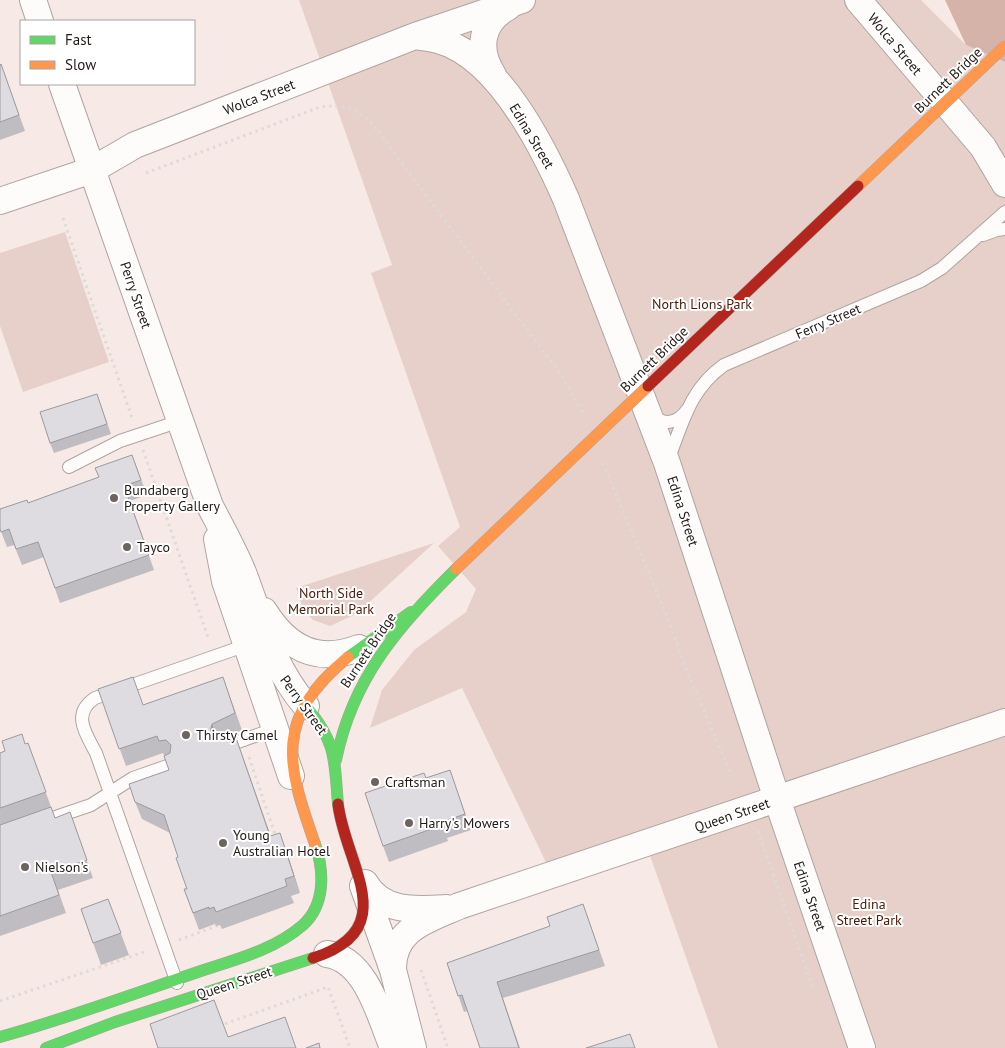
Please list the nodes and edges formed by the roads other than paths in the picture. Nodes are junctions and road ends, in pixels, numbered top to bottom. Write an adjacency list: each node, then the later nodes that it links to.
1 (33, 0): 4 (street)
2 (522, 0): 5 (street, Wolca Street); 7 (street)
3 (858, 0): 10 (street, Wolca Street)
4 (40, 20)
5 (415, 36): 7 (street, Edina Street); 9 (street, Wolca Street)
6 (1005, 46): 22 (main road, Burnett Bridge, bridge)
7 (499, 84): 15 (street, Edina Street)
8 (62, 85): 9 (street, Perry Street)
9 (92, 170): 11 (street, Wolca Street); 17 (street, Perry Street)
10 (1005, 184)
11 (0, 201)
12 (1005, 212): 14 (lane, Ferry Street)
13 (1005, 229): 14 (lane, Ferry Street)
14 (970, 242): 16 (lane, Ferry Street)
15 (643, 400): 16 (lane, Ferry Street); 18 (street, Edina Street)
16 (691, 404): 18 (lane, Ferry Street)
17 (180, 421): 19 (lane); 20 (street, Perry Street)
18 (667, 463): 33 (street, Edina Street)
19 (69, 466)
20 (210, 506): 21 (street, Perry Street); 23 (street, Perry Street)
21 (243, 573): 24 (street); 25 (street, Perry Street)
22 (412, 612): 24 (main road, Burnett Bridge); 29 (main road, Burnett Bridge)
23 (247, 645): 27 (street, Perry Street); 32 (lane)
24 (359, 648): 25 (main road, Burnett Bridge)
25 (306, 706): 29 (main road, Perry Street); 31 (main road, Burnett Bridge)
26 (1005, 722): 33 (street, Queen Street)
27 (274, 729): 28 (lane); 31 (street, Perry Street)
28 (224, 747)
29 (336, 762): 36 (main road, Perry Street)
30 (170, 765): 32 (lane)
31 (292, 778): 35 (main road, Perry Street)
32 (110, 792): 34 (lane); 40 (lane)
33 (777, 799): 37 (street, Queen Street); 48 (street, Edina Street)
34 (27, 827)
35 (321, 864): 36 (main road); 40 (main road, Queen Street)
36 (350, 872): 37 (street, Queen Street); 38 (main road, Queen Street); 39 (street, Perry Street)
37 (459, 906): 39 (street, Queen Street)
38 (327, 954): 41 (main road, Queen Street); 46 (street)
39 (393, 970): 47 (street, Perry Street)
40 (176, 980): 41 (lane); 43 (main road, Queen Street)
41 (183, 1000): 42 (main road, Queen Street)
42 (107, 1024): 44 (lane); 45 (main road, Queen Street)
43 (0, 1037)
44 (96, 1040)
45 (46, 1048)
46 (394, 1048)
47 (413, 1048)
48 (862, 1048)

